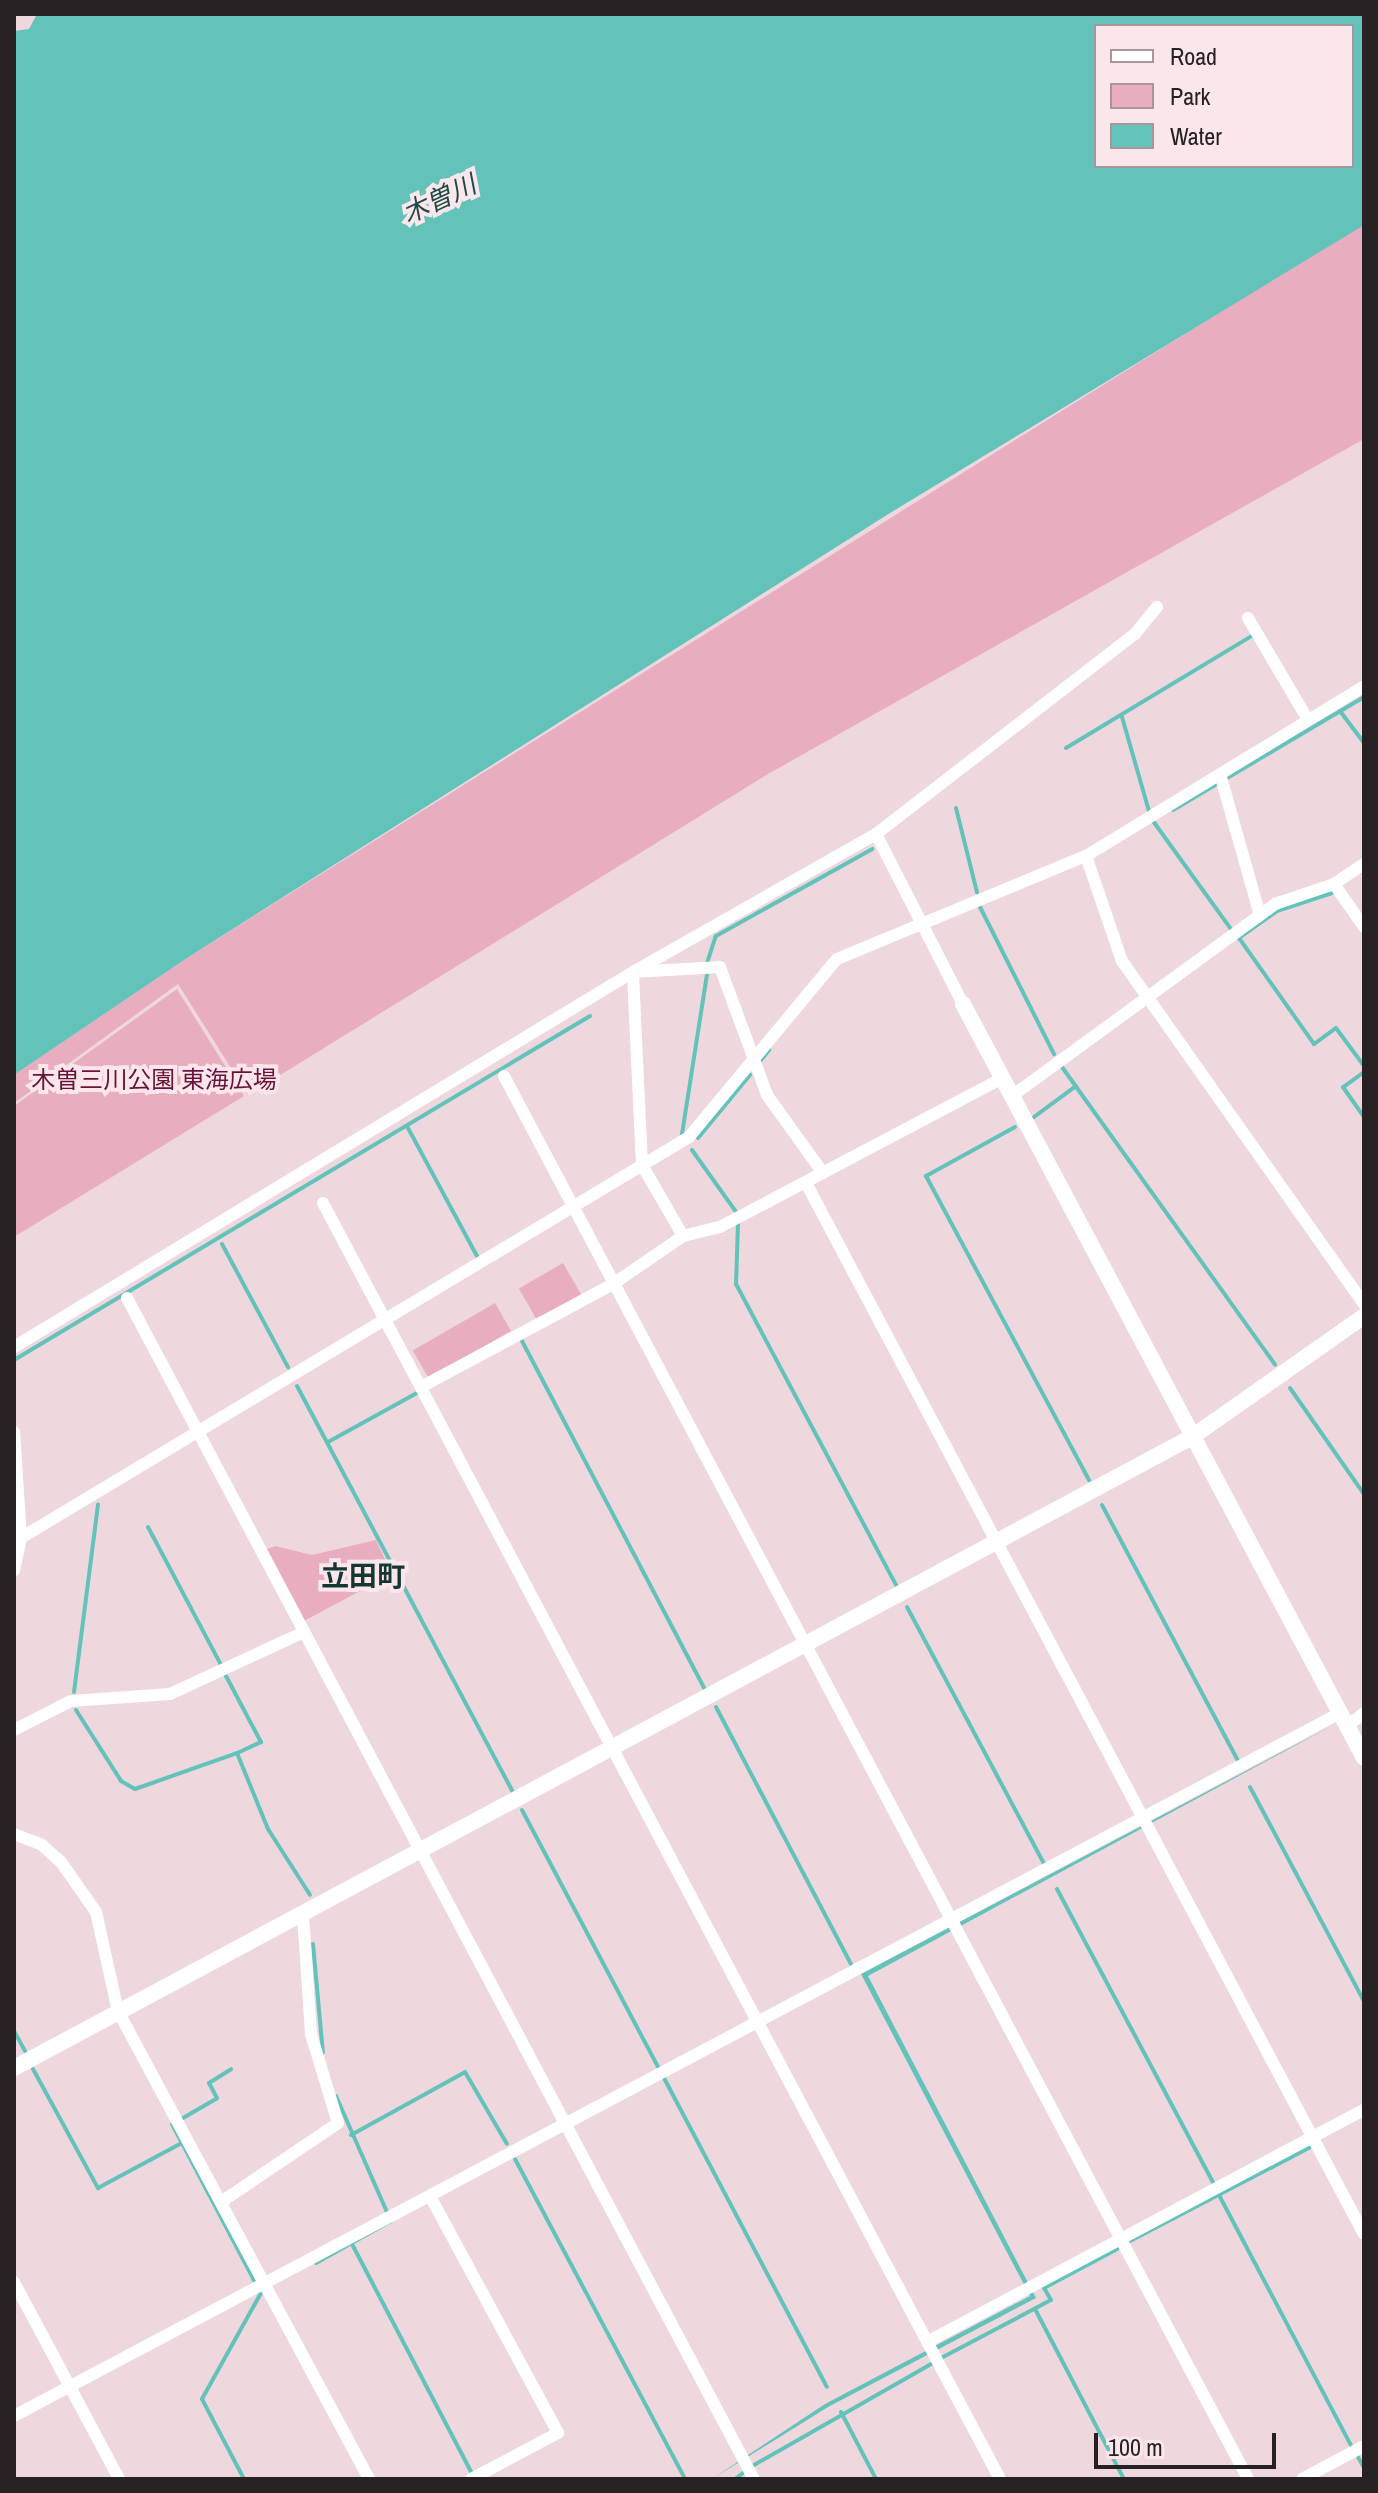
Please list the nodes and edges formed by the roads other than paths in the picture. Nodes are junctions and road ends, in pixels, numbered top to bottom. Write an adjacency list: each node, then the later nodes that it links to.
1 (1157, 607): 6 (street)
2 (1248, 618): 4 (street)
3 (1364, 686): 4 (street)
4 (1308, 720): 5 (street)
5 (1223, 779): 7 (street); 10 (street)
6 (876, 834): 11 (street); 13 (street)
7 (1087, 859): 11 (street); 14 (street)
8 (1364, 864): 9 (street)
9 (1334, 884): 10 (street); 12 (street)
10 (1260, 915): 14 (street)
11 (919, 923): 15 (street); 16 (street)
12 (1364, 927)
13 (633, 972): 16 (street); 20 (street); 31 (street)
14 (1147, 997): 19 (street); 28 (street)
15 (963, 1004): 18 (street)
16 (755, 1060): 20 (street); 21 (street)
17 (504, 1076): 24 (street)
18 (1003, 1078): 19 (street); 21 (street)
19 (1012, 1096): 35 (street)
20 (642, 1165): 24 (street); 25 (street)
21 (823, 1173): 22 (street)
22 (806, 1183): 25 (street); 37 (street)
23 (323, 1203): 30 (street)
24 (573, 1207): 26 (street); 30 (street)
25 (683, 1236): 26 (street)
26 (613, 1284): 32 (street); 40 (street)
27 (127, 1298): 33 (street)
28 (1364, 1304)
29 (1364, 1316): 35 (street)
30 (384, 1318): 32 (street); 33 (street)
31 (14, 1347)
32 (421, 1387): 44 (street)
33 (196, 1429): 36 (street); 39 (street)
34 (14, 1432): 36 (street)
35 (1192, 1437): 37 (street); 42 (street)
36 (18, 1540): 38 (street)
37 (998, 1542): 40 (street); 46 (street)
38 (14, 1570)
39 (304, 1632): 43 (street); 48 (street)
40 (807, 1645): 44 (street); 50 (street)
41 (1364, 1713): 42 (street)
42 (1343, 1720): 45 (street); 46 (street)
43 (14, 1730)
44 (612, 1748): 48 (street); 52 (street)
45 (1364, 1758)
46 (1145, 1823): 50 (street); 56 (street)
47 (14, 1834): 51 (street)
48 (419, 1851): 49 (street); 55 (street)
49 (303, 1912): 51 (street); 58 (street)
50 (953, 1924): 52 (street); 60 (street)
51 (118, 2011): 53 (street); 58 (street)
52 (757, 2022): 55 (street); 63 (street)
53 (14, 2068)
54 (1364, 2110): 56 (street)
55 (565, 2123): 57 (street); 70 (street)
56 (1313, 2137): 59 (street); 60 (street)
57 (430, 2196): 62 (street); 69 (street)
58 (221, 2202): 62 (street)
59 (1364, 2234)
60 (1121, 2239): 63 (street); 72 (street)
61 (14, 2282): 64 (street)
62 (265, 2283): 64 (street); 68 (street)
63 (929, 2347): 71 (street)
64 (70, 2387): 65 (street); 67 (street)
65 (14, 2416)
66 (1364, 2446): 73 (street)
67 (119, 2479)
68 (369, 2479)
69 (471, 2479)
70 (754, 2479)
71 (1000, 2479)
72 (1248, 2479)
73 (1302, 2479)

